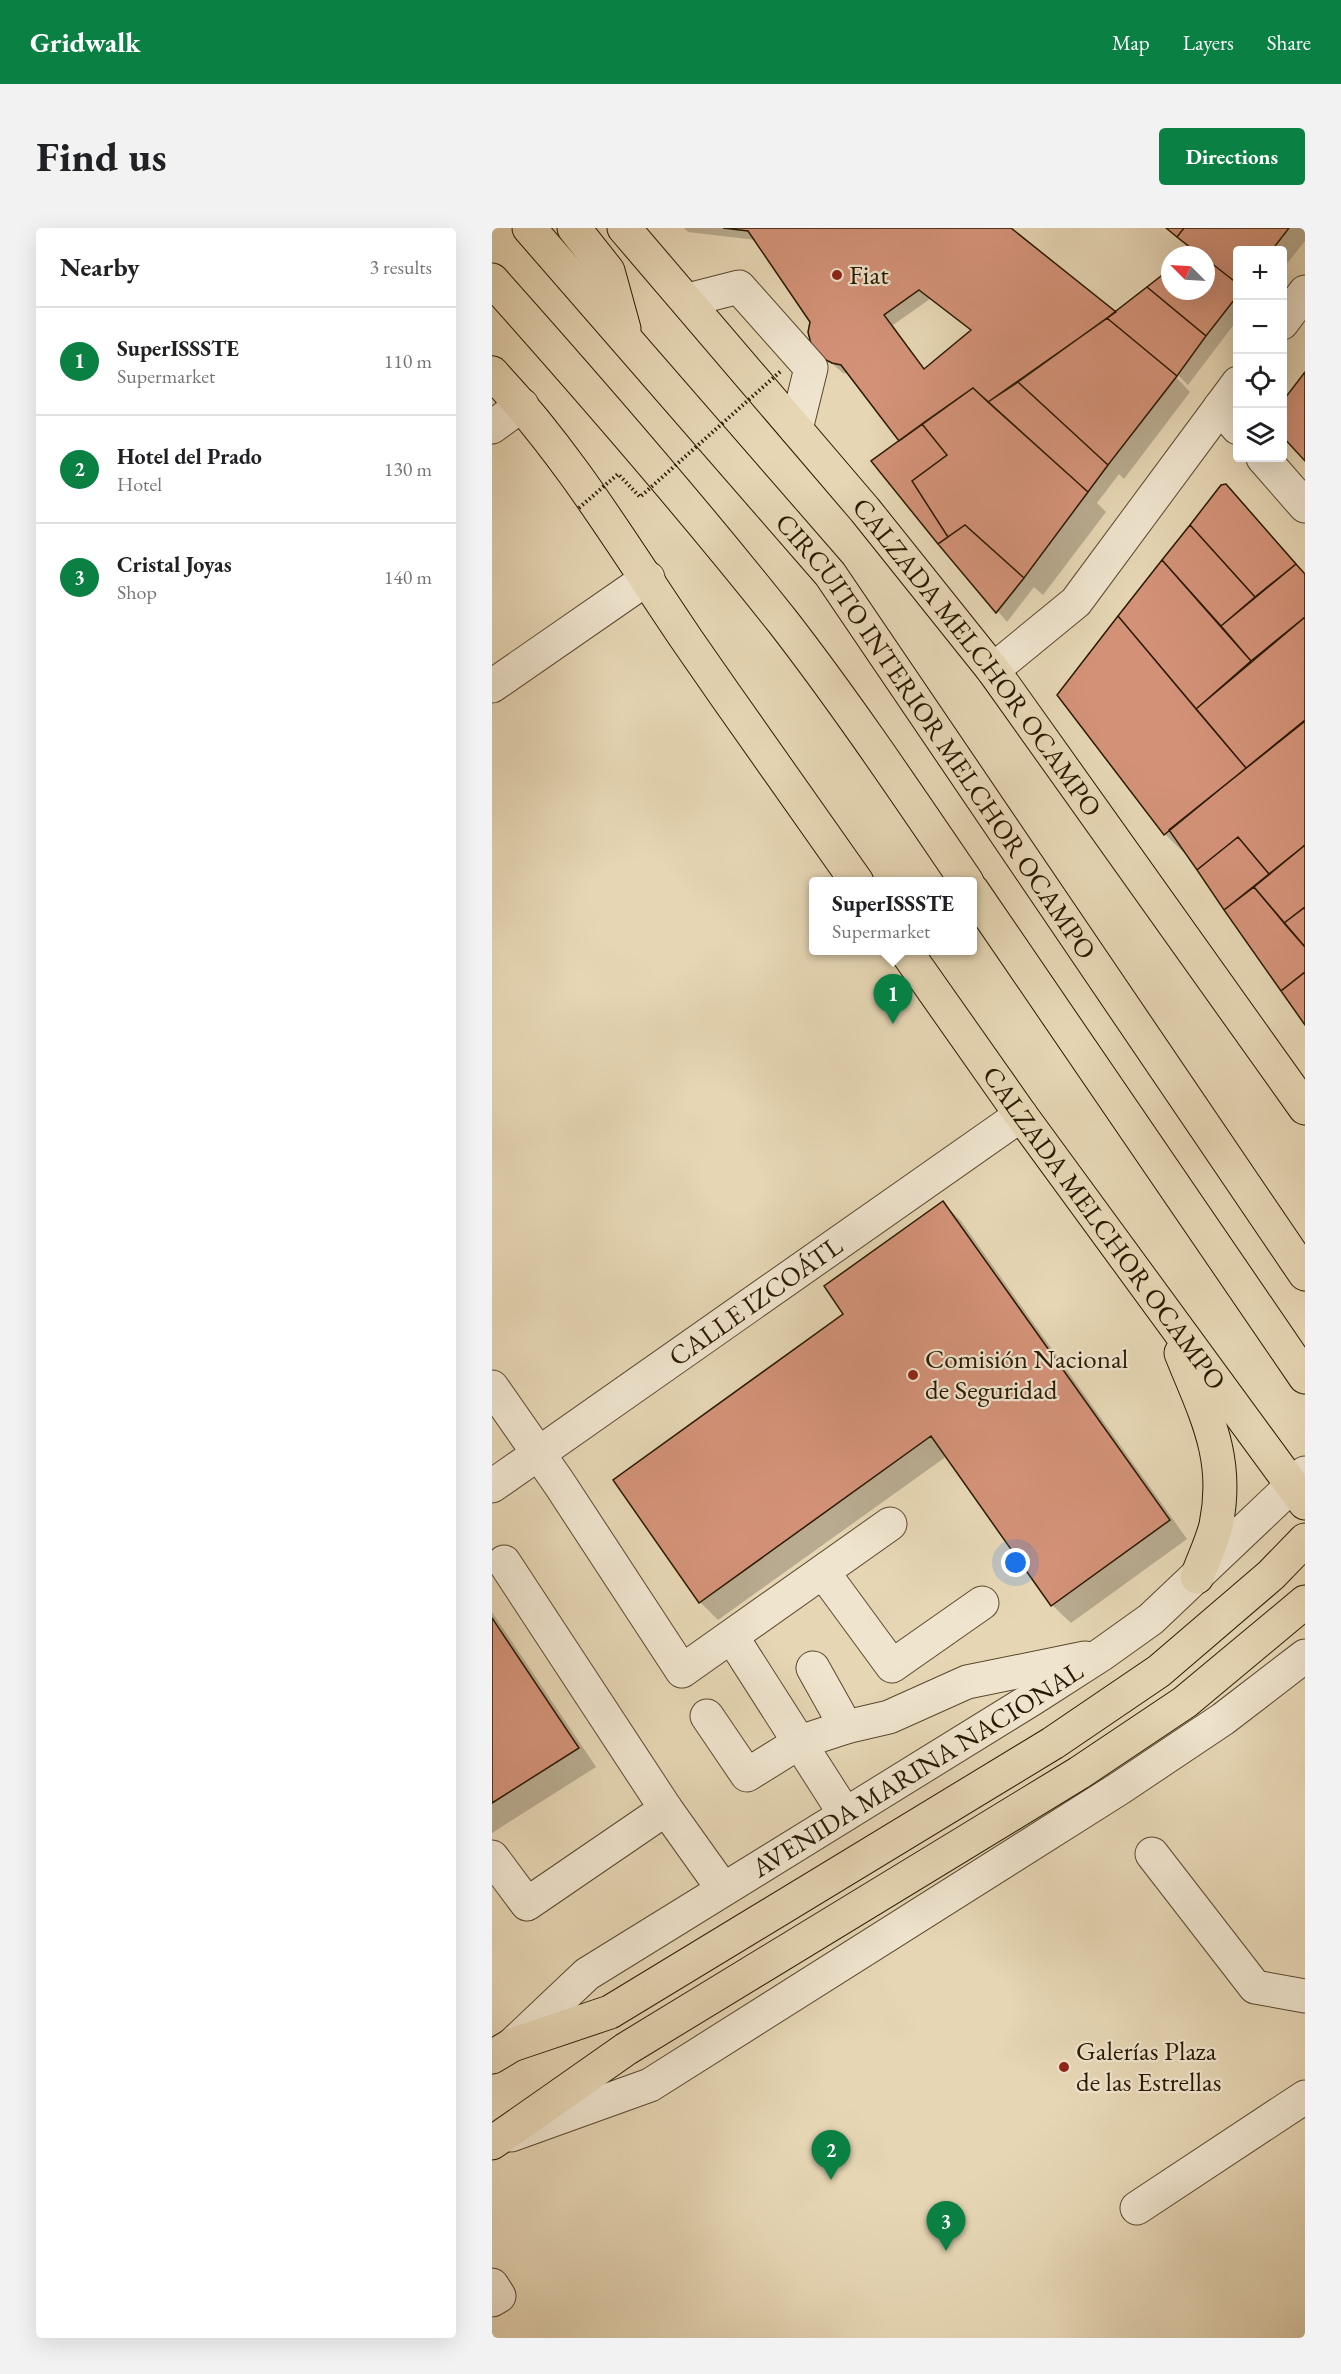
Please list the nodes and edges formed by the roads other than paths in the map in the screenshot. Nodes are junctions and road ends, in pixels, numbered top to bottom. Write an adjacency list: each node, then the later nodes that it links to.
1 (529, 228): 8 (main road, CIRCUITO INTERIOR MELCHOR OCAMPO)
2 (574, 228): 8 (main road)
3 (624, 228): 6 (main road, CALZADA MELCHOR OCAMPO)
4 (492, 280): 20 (main road, CIRCUITO INTERIOR MELCHOR OCAMPO)
5 (1305, 292): 7 (street)
6 (688, 300): 13 (main road, CALZADA MELCHOR OCAMPO); 13 (street)
7 (1287, 316)
8 (626, 337): 25 (main road, CIRCUITO INTERIOR MELCHOR OCAMPO)
9 (492, 373): 10 (main road)
10 (522, 405): 12 (street); 16 (main road)
11 (1232, 406): 17 (street)
12 (492, 428)
13 (796, 429): 17 (main road, CALZADA MELCHOR OCAMPO)
14 (1266, 462): 15 (street)
15 (1305, 506)
16 (648, 578): 18 (street); 19 (main road)
17 (993, 670): 23 (main road, CALZADA MELCHOR OCAMPO)
18 (492, 686)
19 (853, 877)
20 (964, 877)
21 (977, 897): 27 (main road)
22 (908, 955): 24 (main road, CALZADA MELCHOR OCAMPO)
23 (1305, 1108)
24 (1021, 1115): 26 (main road, CALZADA MELCHOR OCAMPO); 29 (street, CALLE IZCOÁTL)
25 (1305, 1274)
26 (1163, 1309): 31 (main road, CALZADA MELCHOR OCAMPO); 36 (main road)
27 (1305, 1377)
28 (492, 1387): 29 (street)
29 (538, 1453): 30 (street, CALLE IZCOÁTL); 39 (street)
30 (492, 1486)
31 (1301, 1486): 36 (street, AVENIDA MARINA NACIONAL)
32 (890, 1524): 35 (street)
33 (1305, 1540): 52 (main road, AVENIDA MARINA NACIONAL)
34 (504, 1562): 46 (street)
35 (823, 1572): 38 (street); 39 (street)
36 (1197, 1577): 40 (street, AVENIDA MARINA NACIONAL)
37 (1305, 1602): 54 (main road)
38 (982, 1603)
39 (732, 1637): 45 (street)
40 (1102, 1654): 44 (street); 47 (street, AVENIDA MARINA NACIONAL)
41 (1305, 1656): 54 (street)
42 (813, 1668): 44 (street)
43 (707, 1716): 45 (street)
44 (846, 1727): 45 (street)
45 (800, 1742): 47 (street)
46 (666, 1809): 49 (street); 50 (street)
47 (845, 1814): 50 (street, AVENIDA MARINA NACIONAL)
48 (1152, 1854): 51 (street)
49 (492, 1857)
50 (723, 1889): 52 (street, AVENIDA MARINA NACIONAL)
51 (1305, 1996)
52 (502, 2051)
53 (1305, 2097): 55 (street)
54 (494, 2143)
55 (1137, 2208)
56 (492, 2285): 57 (street)
57 (492, 2300)

